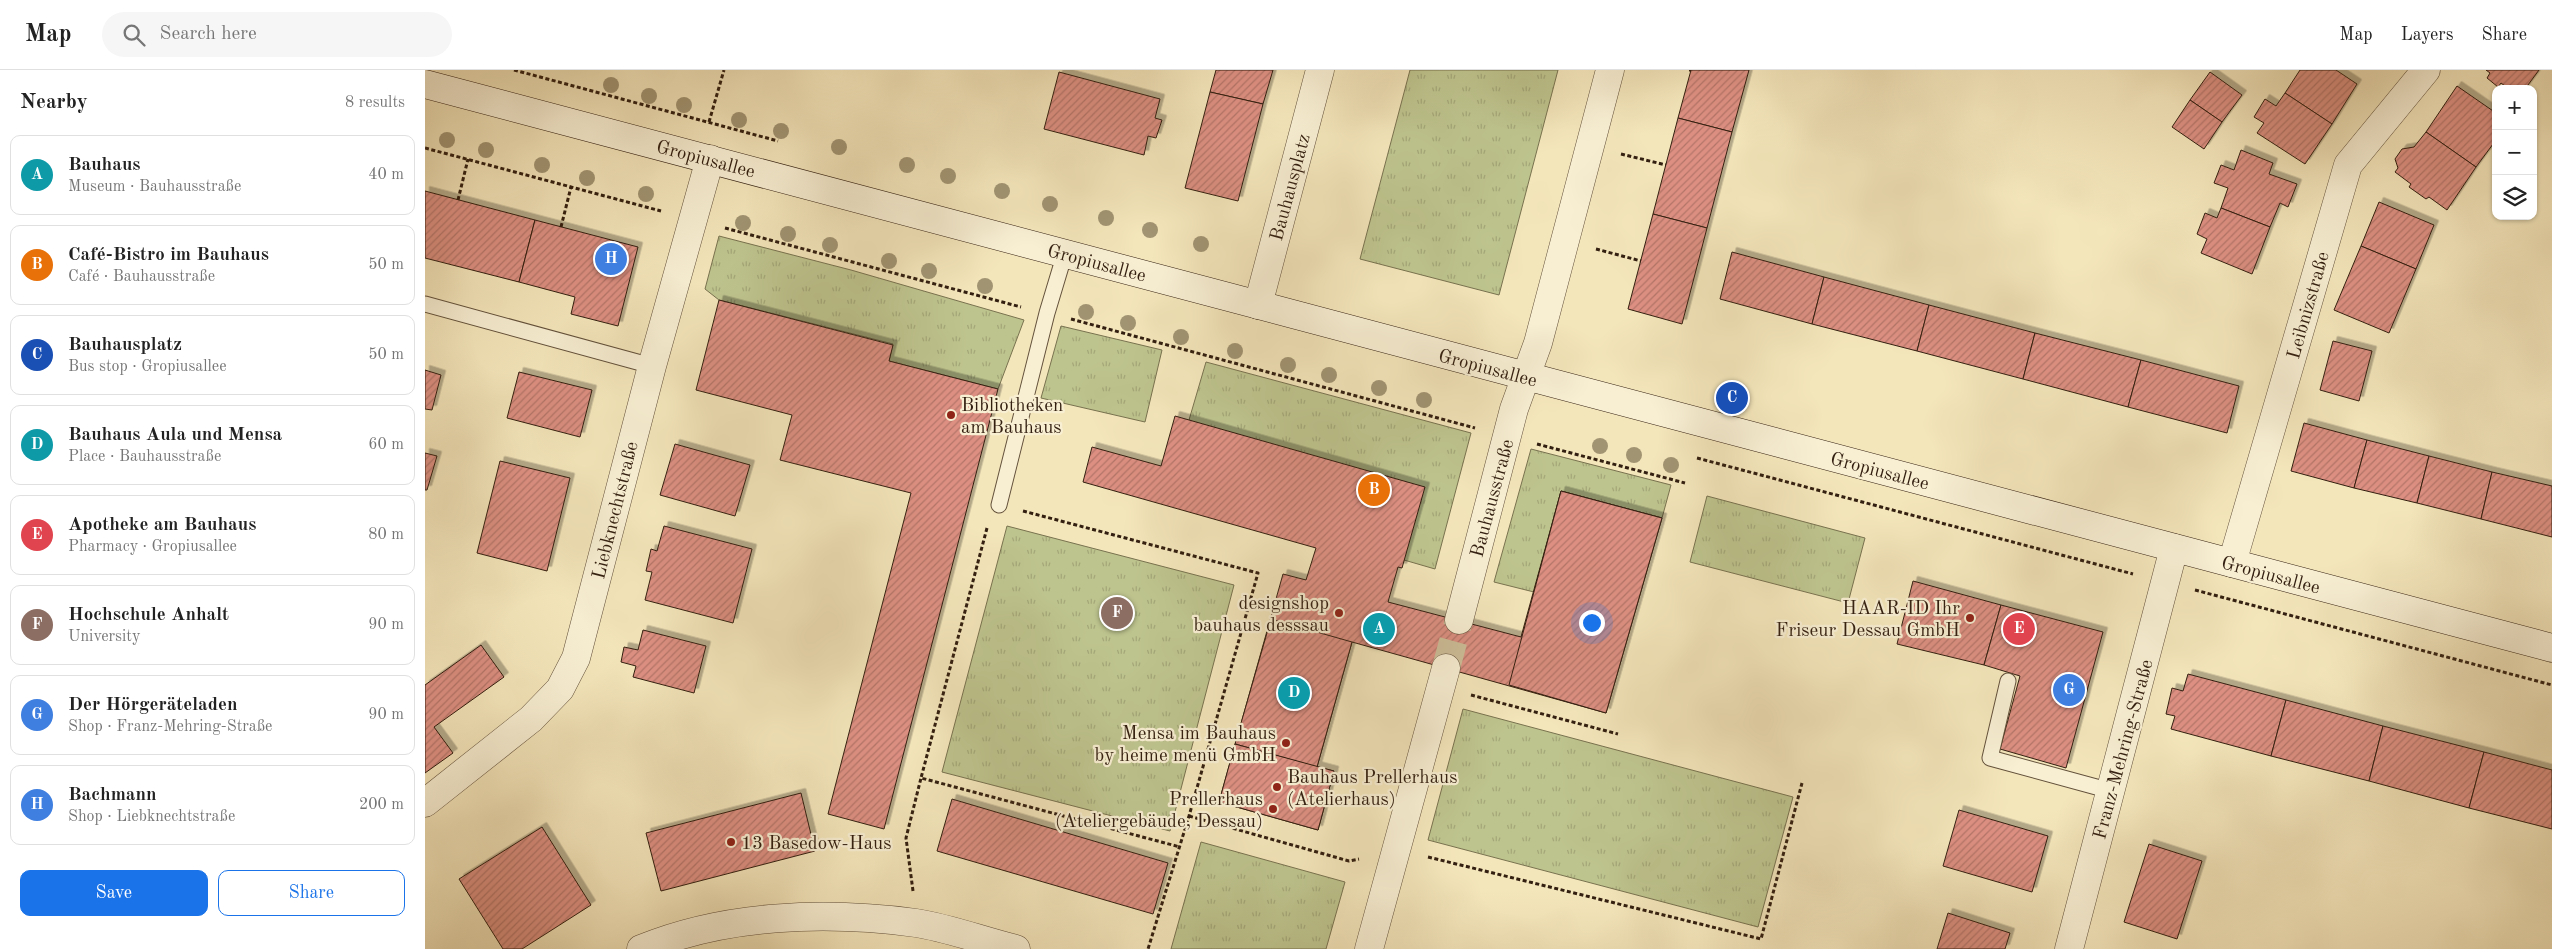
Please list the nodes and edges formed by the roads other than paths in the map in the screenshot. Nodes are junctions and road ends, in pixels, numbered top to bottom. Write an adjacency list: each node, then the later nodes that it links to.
1 (1320, 70): 8 (street, Bauhausplatz)
2 (1610, 70): 10 (street)
3 (2426, 70): 13 (street, Leibnizstraße)
4 (425, 84): 5 (street, Gropiusallee)
5 (710, 159): 6 (street, Gropiusallee); 9 (street, Liebknechtstraße)
6 (1065, 253): 8 (street, Gropiusallee); 11 (lane)
7 (425, 304): 9 (lane)
8 (1258, 305): 10 (street, Gropiusallee)
9 (651, 366): 19 (street, Liebknechtstraße)
10 (1527, 377): 12 (street, Gropiusallee); 14 (street, Bauhausstraße)
11 (999, 505)
12 (2174, 548): 13 (street, Gropiusallee); 18 (street, Franz-Mehring-Straße)
13 (2232, 563): 15 (street, Gropiusallee)
14 (1459, 620)
15 (2552, 648)
16 (1444, 677): 22 (street)
17 (2008, 681): 18 (lane)
18 (2111, 791): 23 (street, Franz-Mehring-Straße)
19 (425, 804)
20 (641, 949): 21 (street)
21 (1016, 949)
22 (1369, 949)
23 (2069, 949)

